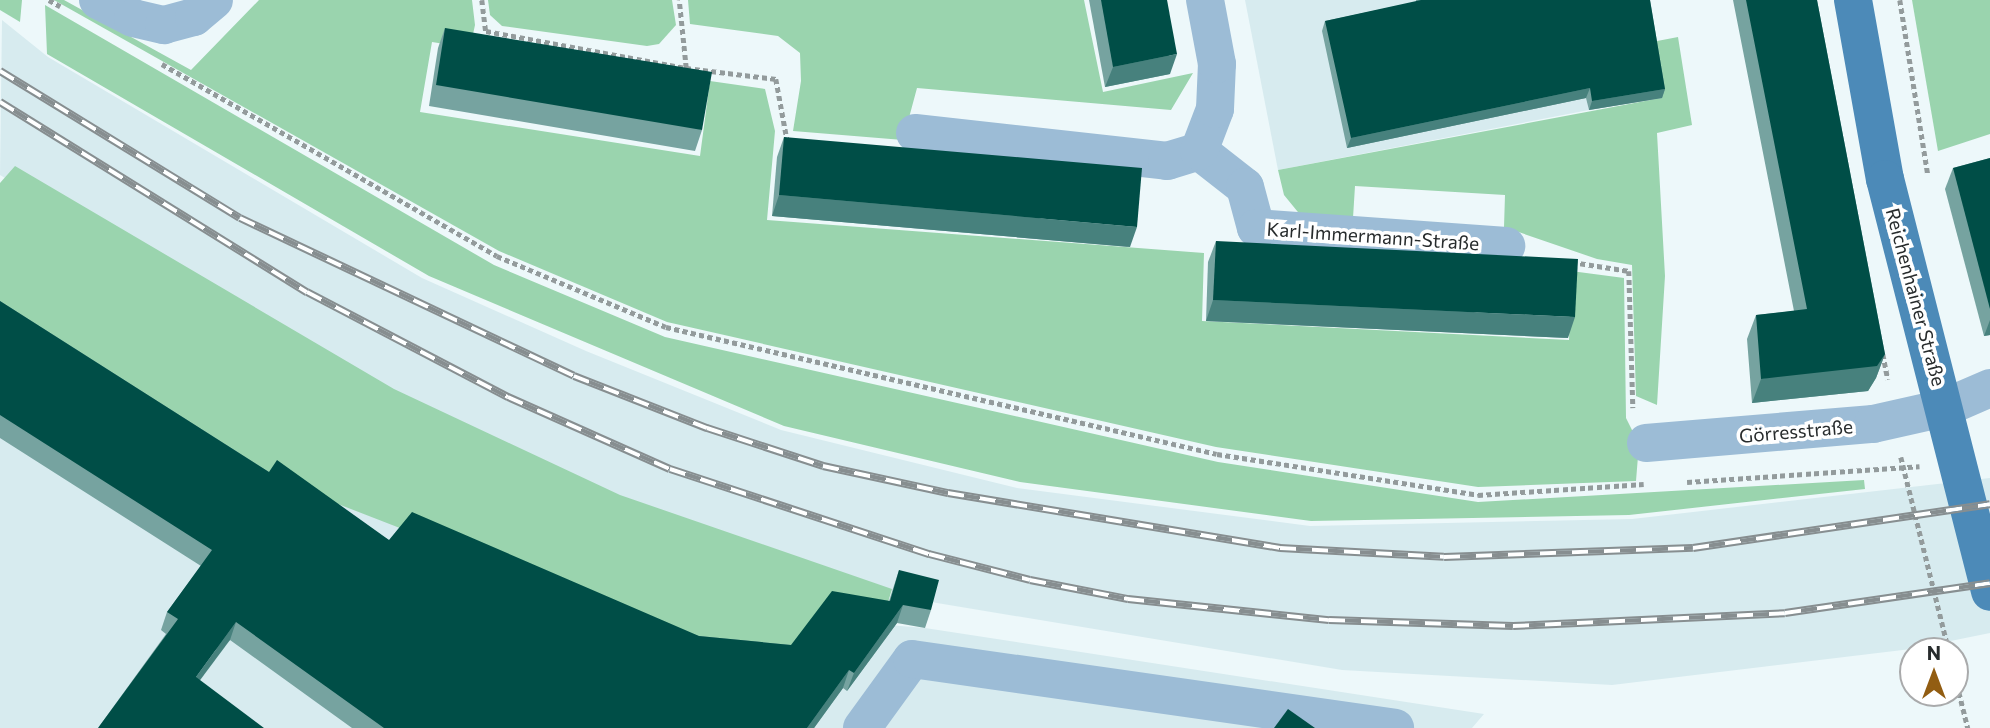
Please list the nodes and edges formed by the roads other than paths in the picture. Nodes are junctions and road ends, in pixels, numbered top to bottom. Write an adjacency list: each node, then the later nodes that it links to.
1 (98, 0): 2 (street)
2 (214, 0)
3 (1205, 0): 6 (street)
4 (1853, 0): 9 (main road, Reichenhainer Straße)
5 (915, 132): 6 (street)
6 (1199, 151): 7 (street, Karl-Immermann-Straße)
7 (1506, 246)
8 (1990, 388): 9 (street, Görresstraße)
9 (1944, 408): 10 (street, Görresstraße); 11 (main road, Reichenhainer Straße)
10 (1646, 443)
11 (1990, 592)
12 (862, 728): 13 (street)
13 (1395, 728)

